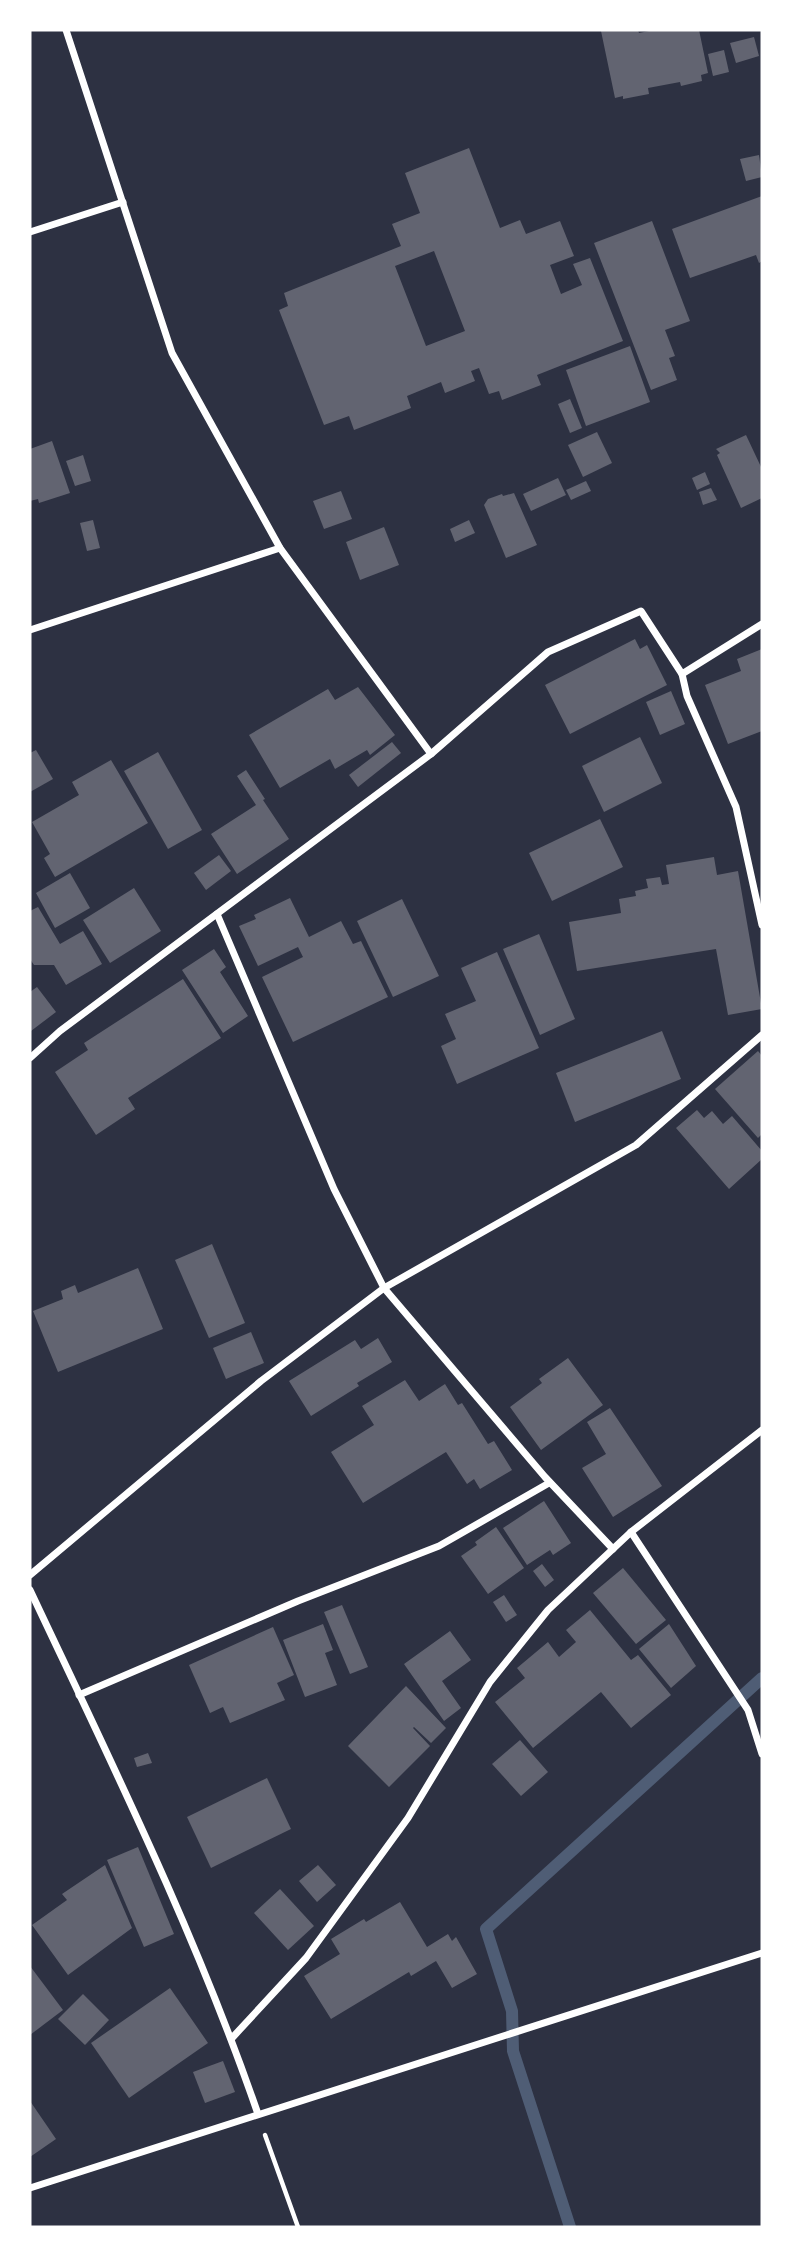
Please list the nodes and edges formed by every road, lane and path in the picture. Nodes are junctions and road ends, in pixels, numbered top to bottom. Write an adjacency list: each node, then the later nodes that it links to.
1 (66, 30): 2 (street)
2 (123, 202): 3 (street); 4 (street)
3 (30, 232)
4 (281, 548): 6 (street); 8 (street)
5 (762, 624): 7 (street)
6 (30, 629)
7 (682, 674): 8 (street); 10 (street)
8 (430, 754): 9 (street)
9 (218, 914): 12 (street); 13 (street)
10 (762, 925)
11 (762, 1035): 13 (street)
12 (30, 1058)
13 (384, 1288): 15 (street); 18 (street)
14 (762, 1430): 16 (street)
15 (550, 1483): 17 (street); 20 (street)
16 (631, 1532): 17 (street); 21 (street)
17 (613, 1549): 23 (street)
18 (30, 1575)
19 (30, 1590): 20 (street)
20 (79, 1695): 23 (street)
21 (762, 1754)
22 (762, 1953): 24 (street)
23 (232, 2038): 24 (street)
24 (258, 2114): 25 (street); 26 (path)
25 (30, 2188)
26 (298, 2227)

